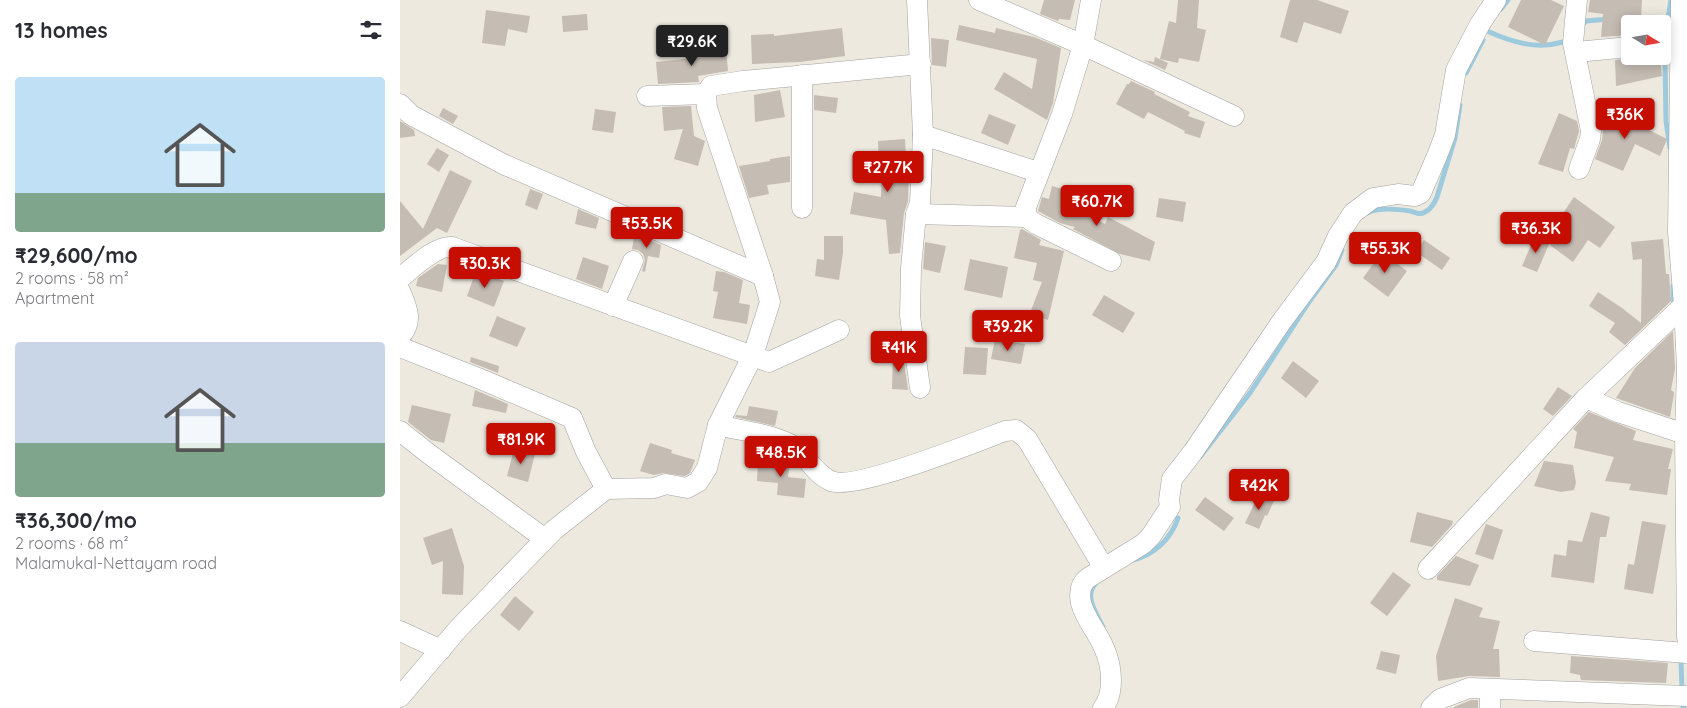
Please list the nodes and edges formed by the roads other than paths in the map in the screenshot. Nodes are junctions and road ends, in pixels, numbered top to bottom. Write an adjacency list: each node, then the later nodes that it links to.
1 (917, 0): 11 (street)
2 (979, 0): 7 (street)
3 (1091, 0): 7 (street)
4 (1496, 0): 43 (street)
5 (1577, 0): 10 (street)
6 (1681, 0): 9 (street)
7 (1083, 45): 16 (street); 19 (street)
8 (1621, 48): 10 (street)
9 (1676, 50): 23 (street)
10 (1576, 52): 18 (street)
11 (921, 64): 12 (street); 17 (street)
12 (802, 75): 13 (street); 20 (street)
13 (706, 94): 14 (street); 26 (street)
14 (647, 96)
15 (400, 104): 26 (street)
16 (1234, 116)
17 (923, 135): 19 (street); 21 (street)
18 (1579, 169)
19 (1038, 172): 22 (street)
20 (802, 208)
21 (916, 214): 22 (street); 35 (street)
22 (1026, 216): 25 (street)
23 (1683, 244): 29 (street)
24 (633, 261): 30 (street)
25 (1111, 262)
26 (764, 276): 34 (street)
27 (400, 278): 30 (street)
28 (400, 291): 32 (street)
29 (1684, 305): 36 (street); 39 (street)
30 (613, 306): 34 (street)
31 (839, 330): 34 (street)
32 (400, 336)
33 (400, 347): 40 (street)
34 (753, 355): 37 (street)
35 (920, 388)
36 (1586, 398): 39 (street); 44 (street)
37 (718, 425): 40 (street); 43 (street)
38 (400, 430): 42 (street)
39 (1685, 434): 41 (street)
40 (606, 489): 42 (street)
41 (1686, 520): 45 (street)
42 (545, 539): 49 (street)
43 (1104, 568): 54 (street)
44 (1428, 569)
45 (1687, 597): 47 (street)
46 (400, 631): 49 (street)
47 (1687, 638)
48 (1534, 641): 50 (street)
49 (441, 650): 52 (street)
50 (1687, 653)
51 (1687, 696): 53 (street)
52 (400, 697)
53 (1490, 699): 55 (street)
54 (1103, 708)
55 (1431, 708)

